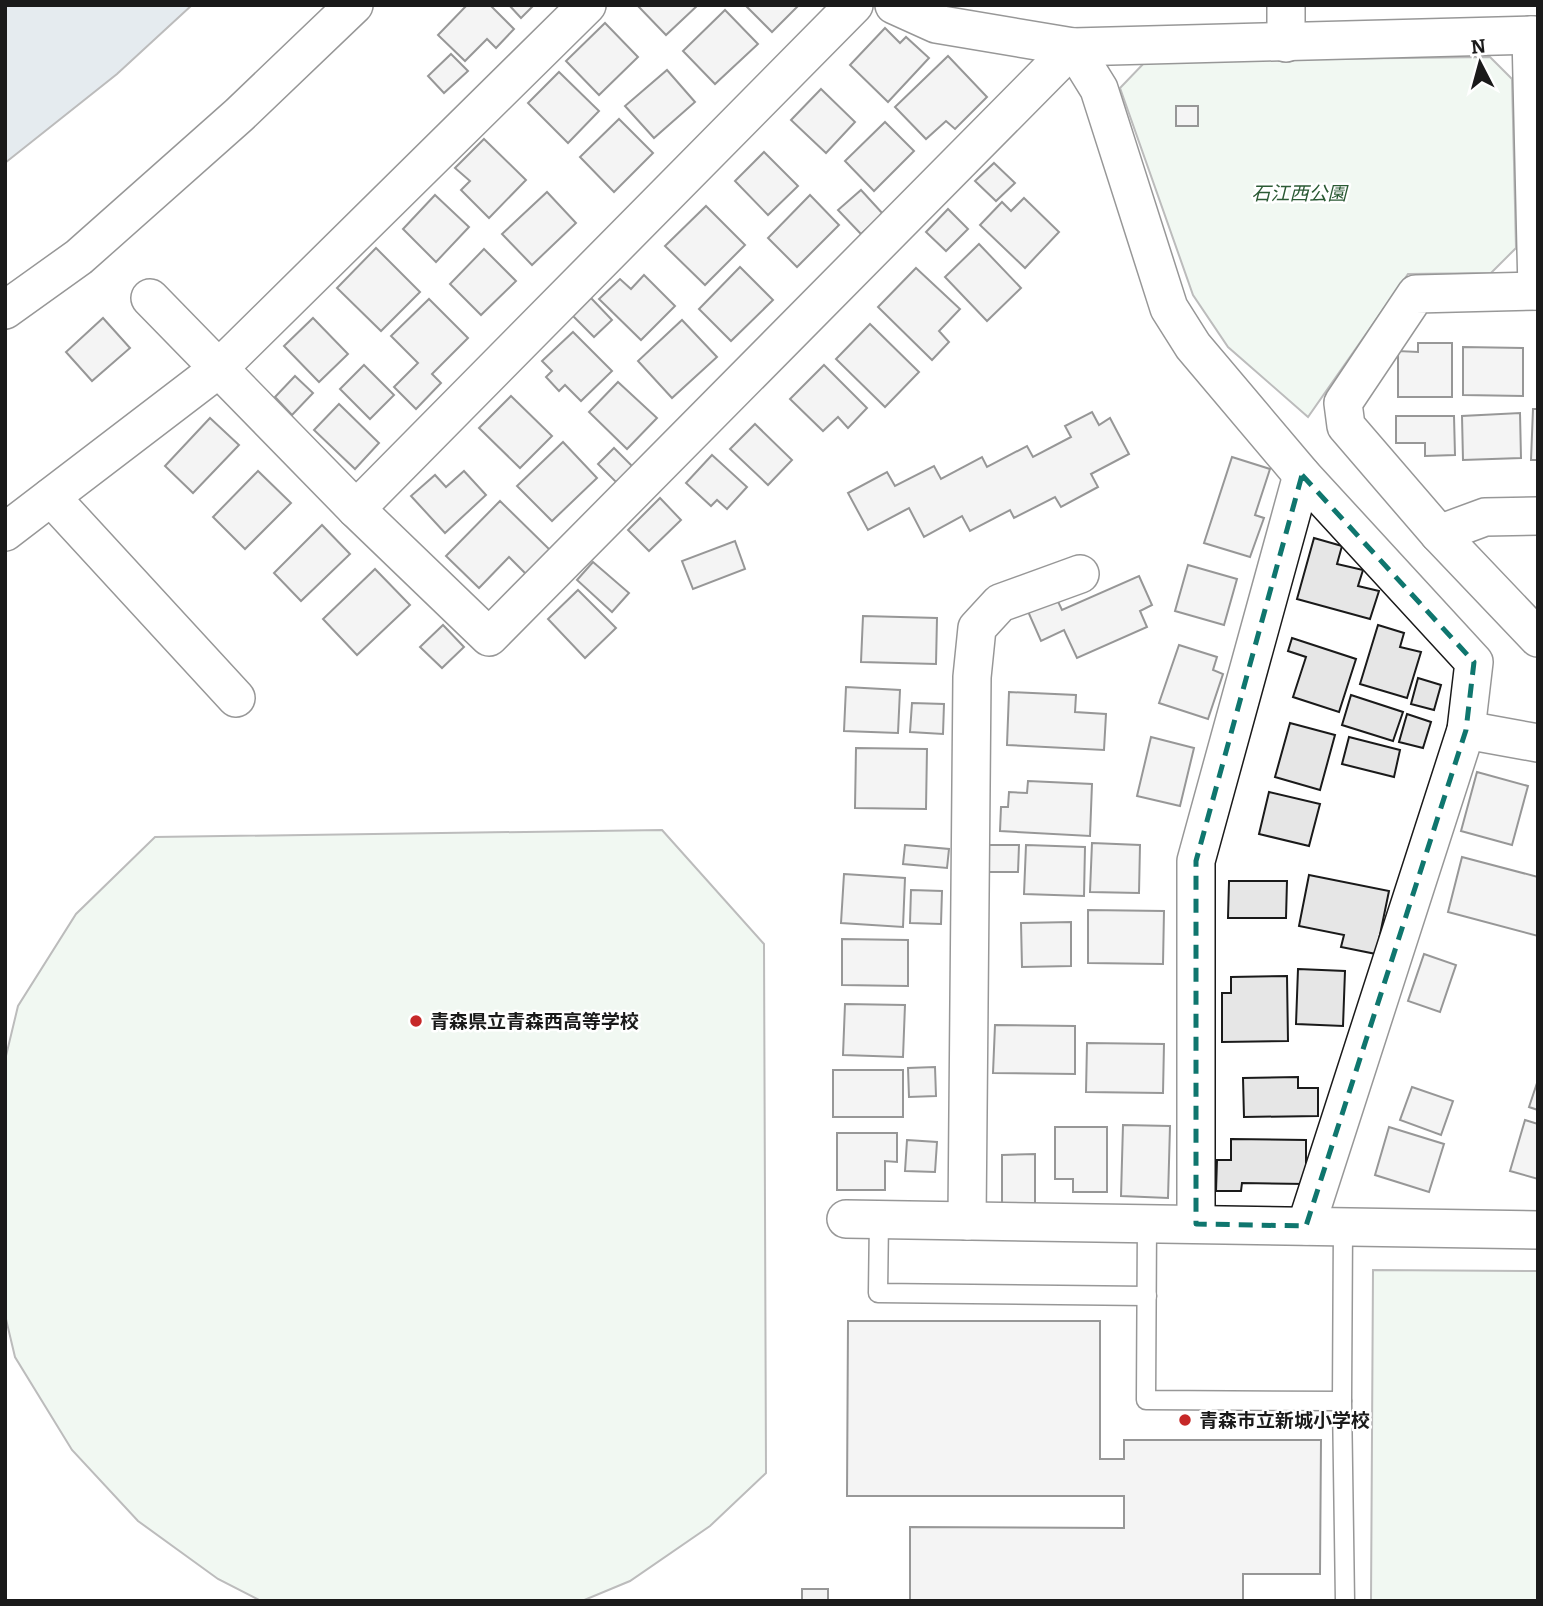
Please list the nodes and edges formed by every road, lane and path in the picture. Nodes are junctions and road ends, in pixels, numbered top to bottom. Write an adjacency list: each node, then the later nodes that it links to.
1 (354, 5): 11 (street)
2 (587, 5): 12 (street)
3 (854, 5): 15 (street)
4 (894, 5): 8 (street)
5 (1286, 5): 7 (street)
6 (1534, 35): 7 (street); 9 (street)
7 (1286, 43): 8 (street)
8 (1073, 47): 13 (street); 15 (street)
9 (1537, 291): 18 (street)
10 (150, 298): 12 (street)
11 (5, 310)
12 (217, 370): 14 (street); 15 (street)
13 (1302, 475): 22 (street); 27 (street)
14 (51, 497): 17 (street); 21 (street)
15 (356, 509)
16 (1538, 516): 18 (street)
17 (5, 532)
18 (1439, 534): 20 (street)
19 (1080, 574): 25 (street)
20 (1538, 638)
21 (236, 698)
22 (1466, 730): 23 (street); 28 (street)
23 (1538, 743)
24 (862, 1219): 25 (street); 31 (lane)
25 (967, 1221): 26 (street)
26 (1147, 1224): 27 (street); 31 (lane)
27 (1196, 1224): 28 (street)
28 (1306, 1226): 29 (street)
29 (1343, 1227): 30 (street); 32 (lane)
30 (1538, 1230)
31 (1147, 1296): 32 (lane)
32 (1342, 1401): 33 (lane)
33 (1345, 1601)

